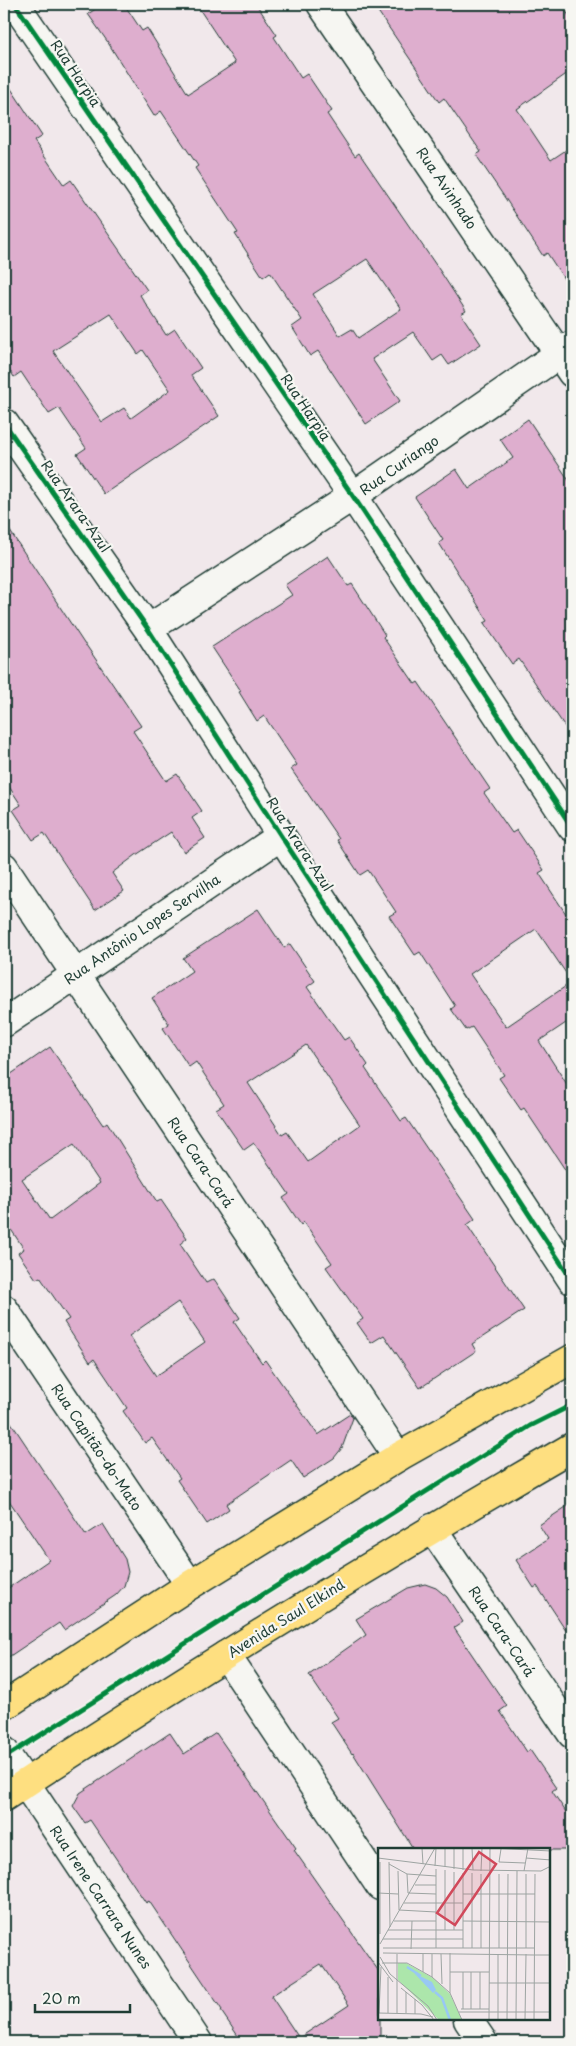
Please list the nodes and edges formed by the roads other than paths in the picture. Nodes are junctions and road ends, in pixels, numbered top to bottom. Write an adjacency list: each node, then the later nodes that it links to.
1 (15, 4): 5 (street, Rua Harpia)
2 (321, 4): 3 (street, Rua Avinhado)
3 (568, 358): 5 (street, Rua Curiango)
4 (4, 423): 6 (street, Rua Arara-Azul)
5 (353, 496): 6 (street, Rua Curiango); 7 (street, Rua Harpia)
6 (148, 629): 8 (street, Rua Arara-Azul)
7 (572, 827)
8 (281, 836): 10 (street, Rua Antônio Lopes Servilha); 12 (street, Rua Arara-Azul)
9 (4, 867): 10 (street, Rua Cara-Cará)
10 (75, 974): 11 (street, Rua Antônio Lopes Servilha); 16 (street, Rua Cara-Cará)
11 (4, 1023)
12 (572, 1280)
13 (4, 1309): 18 (street, Rua Capitão-do-Mato)
14 (572, 1359): 16 (main road)
15 (572, 1447): 17 (main road, Avenida Saul Elkind)
16 (398, 1457): 18 (main road)
17 (432, 1528): 19 (main road, Avenida Saul Elkind); 21 (street, Rua Cara-Cará)
18 (190, 1585): 20 (main road)
19 (226, 1655): 23 (main road, Avenida Saul Elkind); 24 (street)
20 (4, 1706)
21 (572, 1734)
22 (4, 1751): 23 (street, Rua Irene Carrara Nunes)
23 (14, 1790): 26 (street, Rua Irene Carrara Nunes)
24 (378, 1883)
25 (469, 2021): 27 (street)
26 (198, 2042)
27 (483, 2042)

